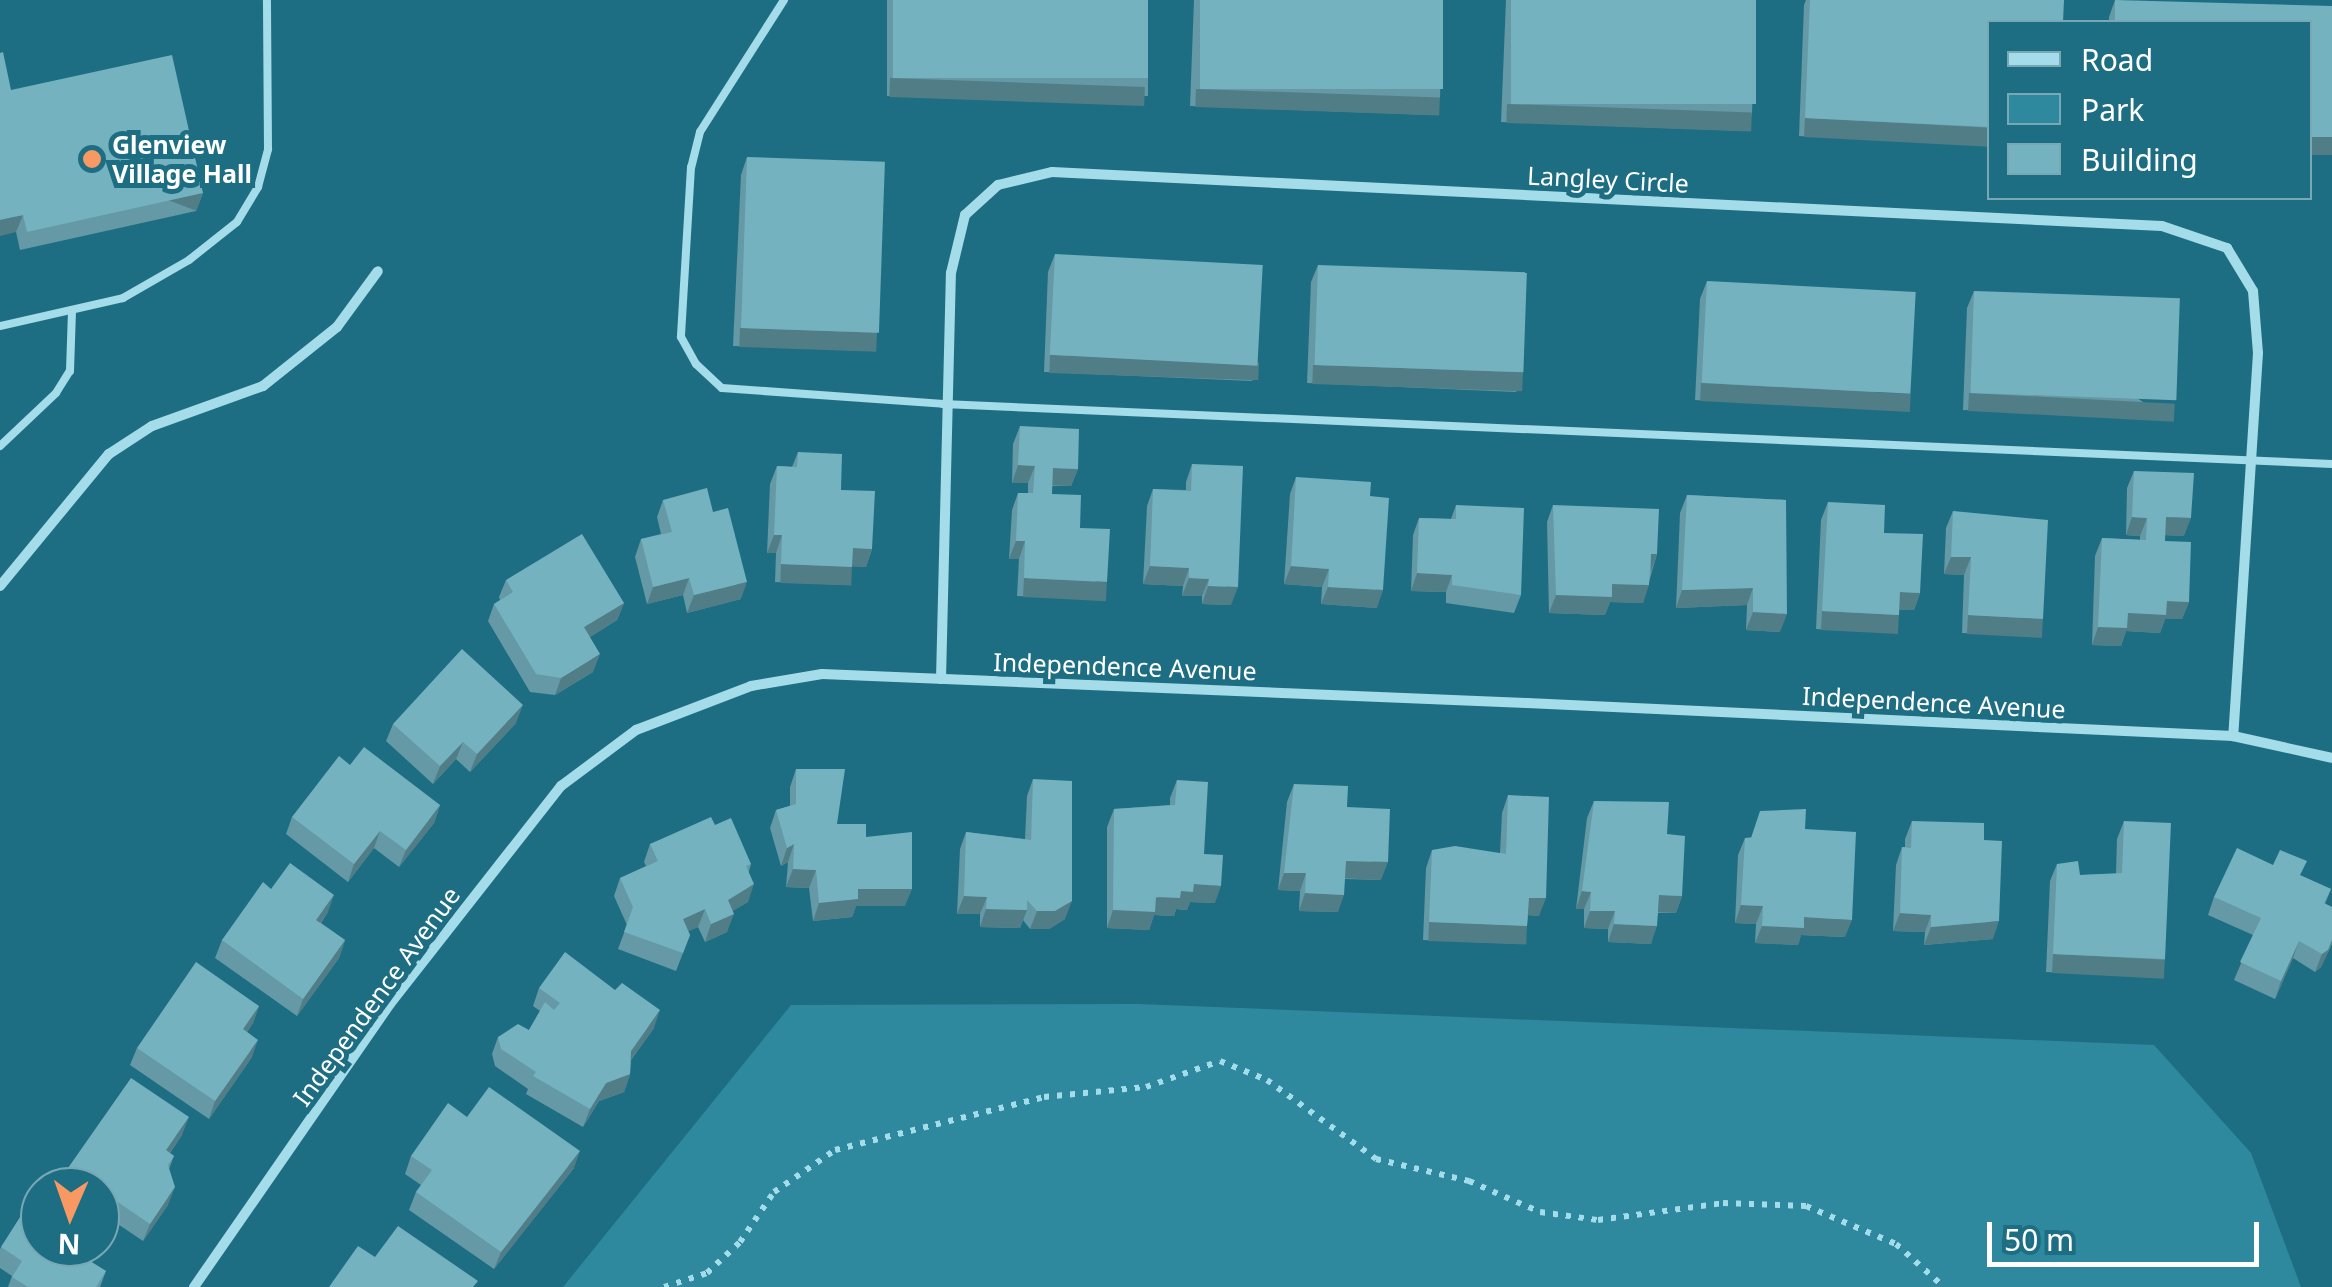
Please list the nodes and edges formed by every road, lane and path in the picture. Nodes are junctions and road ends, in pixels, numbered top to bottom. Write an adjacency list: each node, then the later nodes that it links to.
1 (267, 0): 4 (lane)
2 (784, 0): 6 (lane)
3 (378, 270): 10 (street)
4 (72, 310): 5 (lane); 7 (lane)
5 (0, 326)
6 (943, 404): 8 (lane); 8 (street, Langley Circle); 11 (street, Langley Circle)
7 (0, 446)
8 (2250, 461): 9 (lane); 12 (street, Langley Circle)
9 (2332, 464)
10 (0, 586)
11 (941, 678): 12 (street, Independence Avenue); 14 (street, Independence Avenue)
12 (2233, 736): 13 (street, Independence Avenue)
13 (2332, 758)
14 (194, 1287)
15 (664, 1287): 16 (path)
16 (1944, 1287)

